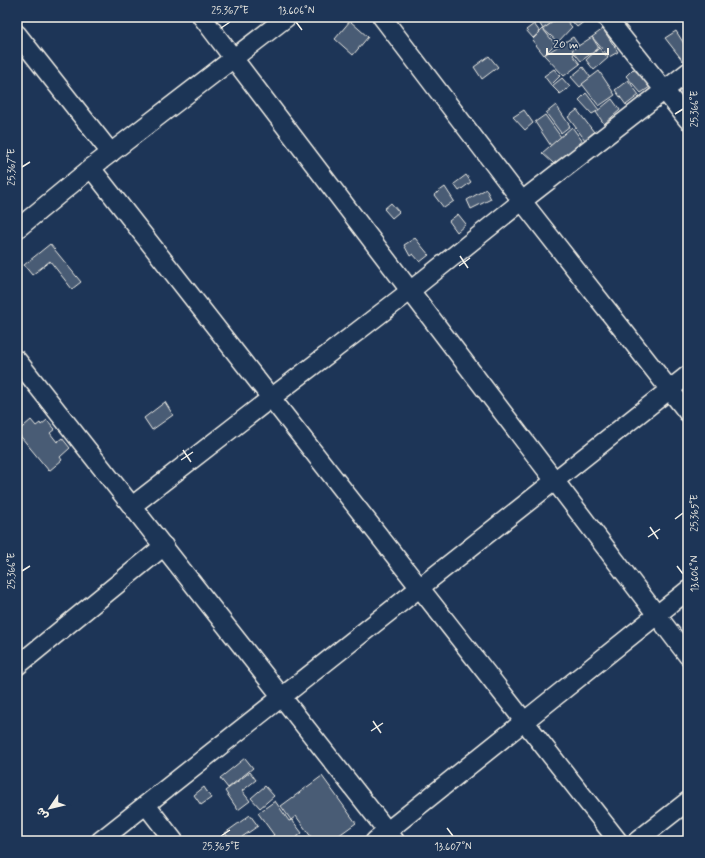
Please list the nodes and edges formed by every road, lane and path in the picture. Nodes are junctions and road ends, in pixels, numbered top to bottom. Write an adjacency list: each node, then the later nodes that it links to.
1 (202, 17): 6 (street)
2 (287, 17): 6 (street)
3 (382, 17): 12 (street)
4 (606, 17): 8 (street)
5 (17, 34): 10 (street)
6 (233, 58): 10 (street); 14 (street)
7 (688, 72): 8 (street)
8 (664, 90): 9 (street); 12 (street)
9 (688, 120)
10 (111, 153): 11 (street)
11 (91, 168): 13 (street); 18 (street)
12 (522, 201): 14 (street); 17 (street)
13 (17, 229)
14 (410, 291): 18 (street); 20 (street)
15 (17, 360): 21 (street)
16 (688, 375): 17 (street)
17 (669, 390): 19 (street); 20 (street)
18 (271, 398): 21 (street); 23 (street)
19 (688, 413)
20 (554, 480): 23 (street); 25 (street)
21 (132, 506): 22 (street)
22 (164, 546): 27 (street); 28 (street)
23 (420, 587): 28 (street); 29 (street)
24 (688, 590): 25 (street)
25 (657, 615): 26 (street); 29 (street)
26 (688, 656)
27 (17, 666)
28 (282, 696): 31 (street); 32 (street)
29 (524, 721): 32 (street); 35 (street)
30 (688, 801): 36 (street)
31 (146, 805): 33 (street); 34 (street)
32 (386, 838)
33 (100, 841)
34 (174, 841)
35 (618, 841)
36 (638, 841)

